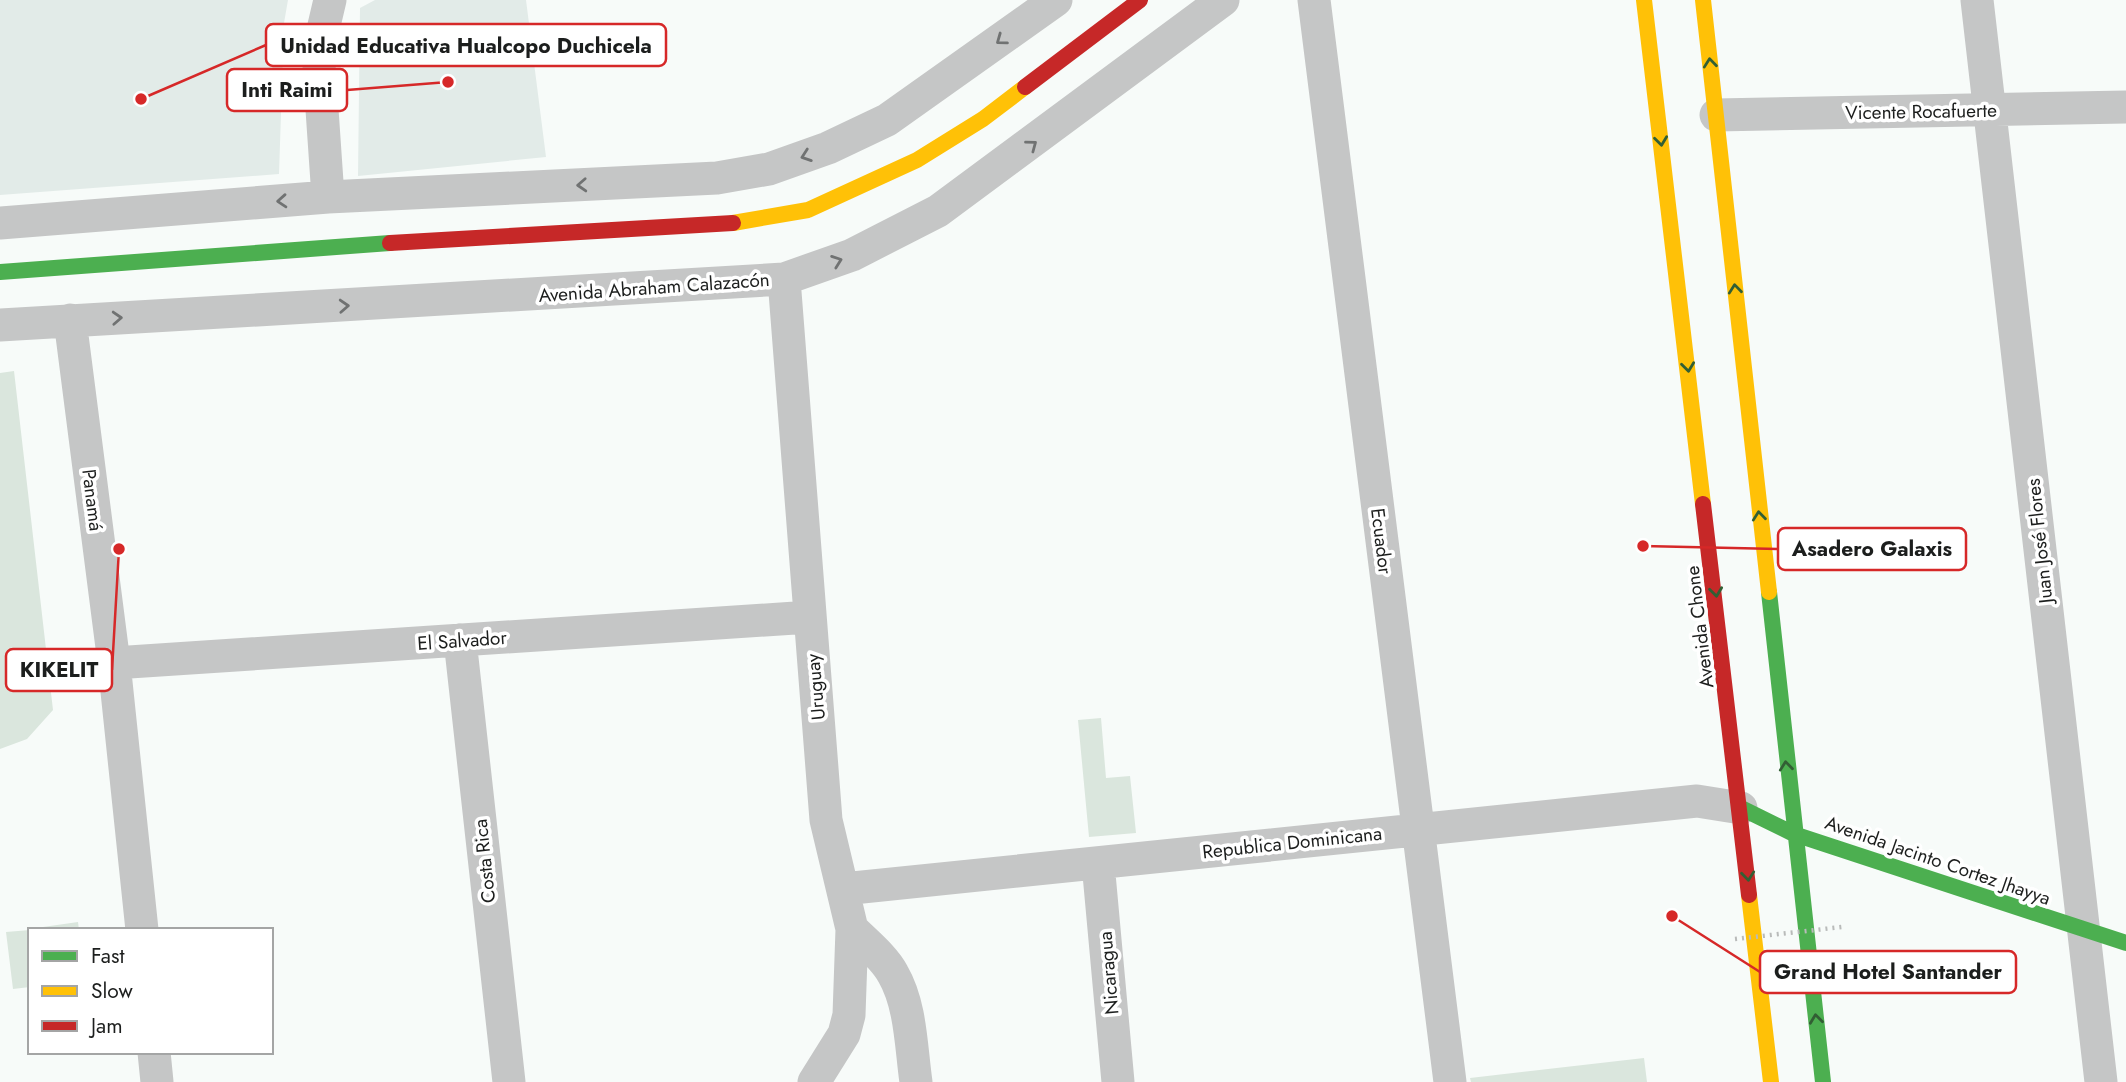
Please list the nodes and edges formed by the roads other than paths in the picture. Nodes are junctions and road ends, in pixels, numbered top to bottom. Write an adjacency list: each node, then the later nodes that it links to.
1 (330, 0): 12 (street)
2 (1056, 0): 12 (street, one-way to 12)
3 (1140, 0): 14 (main road)
4 (1223, 0): 15 (street, Avenida Abraham Calazacón, one-way to 4)
5 (1314, 0): 22 (street, Ecuador)
6 (1644, 0): 21 (main road, Avenida Chone, one-way to 21)
7 (1703, 0): 11 (main road, one-way to 7)
8 (1977, 0): 10 (street, Juan José Flores)
9 (2126, 107): 10 (street, Vicente Rocafuerte)
10 (1990, 110): 11 (street, Vicente Rocafuerte); 28 (street, Juan José Flores)
11 (1716, 115): 23 (main road, one-way to 11)
12 (328, 197): 13 (street, one-way to 13)
13 (0, 223)
14 (0, 272)
15 (784, 279): 16 (street, Avenida Abraham Calazacón, one-way to 15); 18 (street, Uruguay)
16 (71, 320): 17 (street, Avenida Abraham Calazacón); 20 (street, Panamá)
17 (0, 325)
18 (810, 617): 19 (street, El Salvador); 25 (street, Uruguay)
19 (460, 640): 20 (street, El Salvador); 32 (street, Costa Rica)
20 (114, 663): 26 (street, Panamá)
21 (1741, 808): 22 (street, Republica Dominicana); 23 (main road, Avenida Jacinto Cortez Jhayya); 37 (main road, Avenida Chone, one-way to 37)
22 (1419, 828): 24 (street, Republica Dominicana); 36 (street, Ecuador)
23 (1794, 834): 28 (main road, Avenida Jacinto Cortez Jhayya); 38 (main road, one-way to 23)
24 (1098, 863): 25 (street, Republica Dominicana); 35 (street, Nicaragua)
25 (843, 889): 27 (street, Uruguay)
26 (142, 928)
27 (852, 929): 33 (street, Uruguay); 34 (street)
28 (2082, 931): 29 (main road, Avenida Jacinto Cortez Jhayya); 39 (street, Juan José Flores)
29 (2126, 943)
30 (154, 1054): 31 (street)
31 (157, 1082)
32 (509, 1082)
33 (814, 1082)
34 (916, 1082)
35 (1118, 1082)
36 (1450, 1082)
37 (1771, 1082)
38 (1823, 1082)
39 (2101, 1082)

